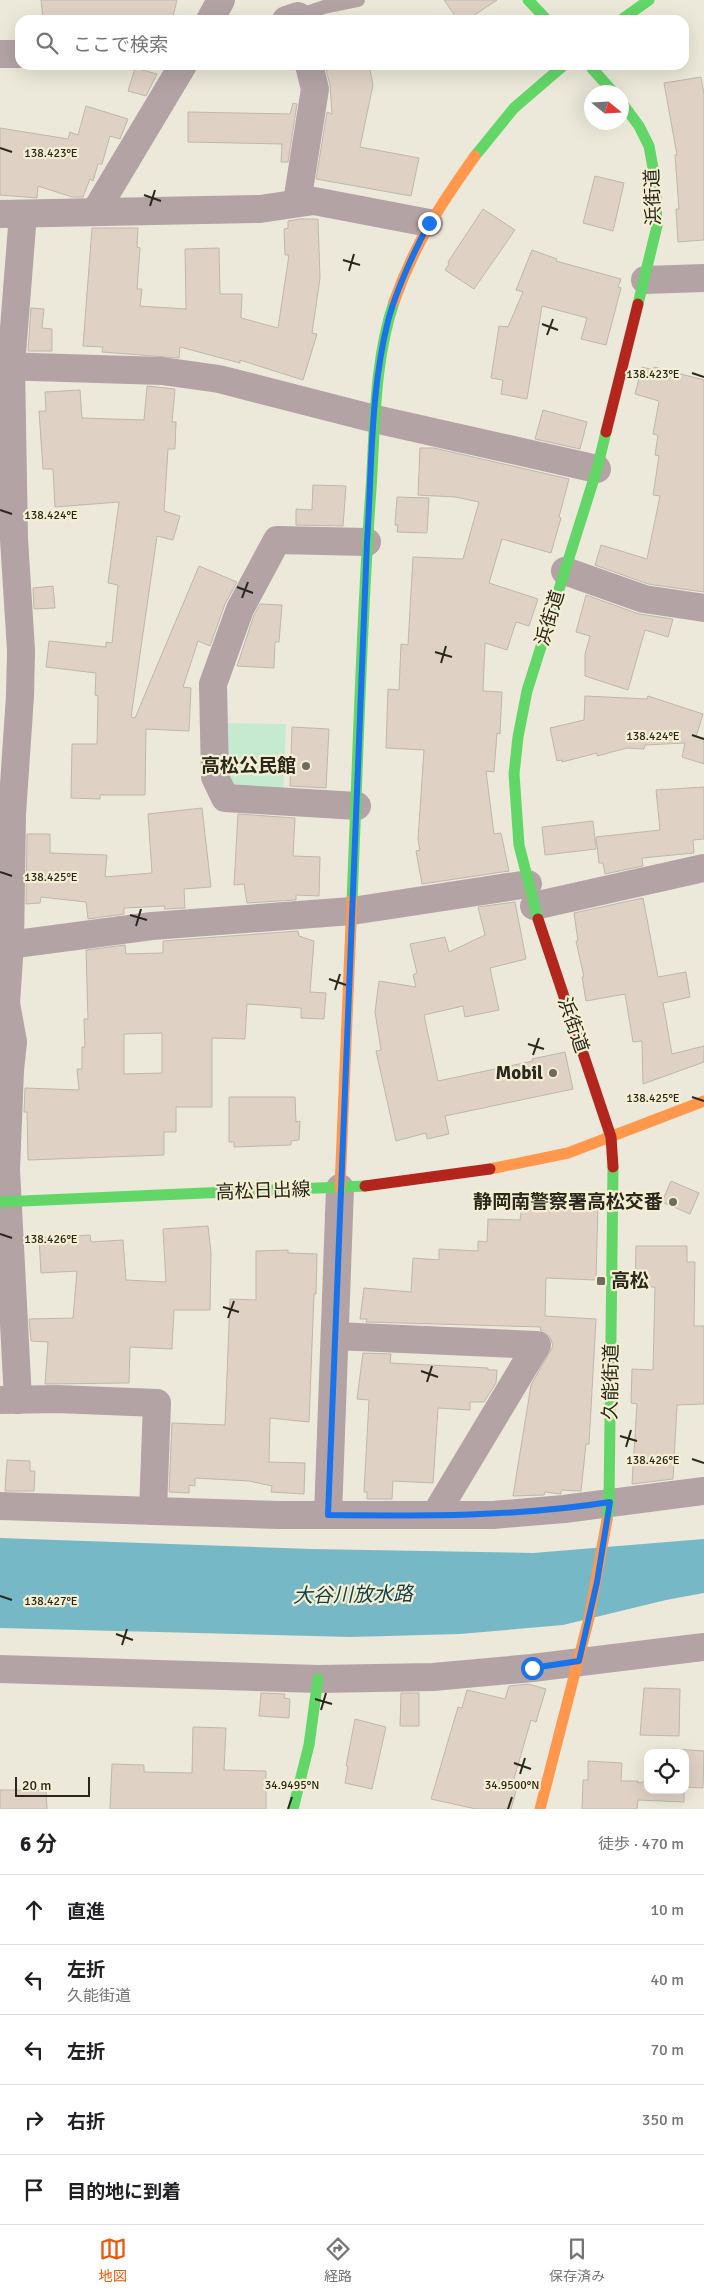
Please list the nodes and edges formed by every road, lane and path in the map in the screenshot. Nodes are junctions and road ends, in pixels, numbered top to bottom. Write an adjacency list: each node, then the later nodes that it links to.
1 (221, 0): 5 (street)
2 (358, 0): 6 (lane)
3 (528, 0): 7 (street)
4 (649, 0): 8 (street)
5 (213, 15)
6 (304, 15)
7 (542, 15)
8 (627, 15)
9 (0, 54): 10 (street)
10 (15, 54)
11 (180, 70): 18 (street)
12 (310, 70): 17 (street)
13 (558, 70): 20 (street)
14 (593, 70): 15 (street)
15 (607, 85)
16 (629, 114): 22 (street, 浜街道)
17 (297, 202): 18 (street); 20 (street)
18 (95, 212): 19 (street)
19 (11, 214): 23 (street)
20 (429, 223): 24 (street)
21 (704, 278): 22 (street)
22 (645, 280): 25 (street, 浜街道)
23 (5, 366): 24 (street); 33 (street)
24 (375, 419): 25 (street); 26 (street)
25 (597, 469): 27 (street, 浜街道)
26 (367, 542): 29 (street); 29 (street)
27 (565, 571): 28 (street); 31 (street, 浜街道)
28 (704, 608)
29 (357, 806): 32 (street)
30 (704, 868): 31 (street)
31 (531, 895): 32 (street); 35 (street, 浜街道)
32 (352, 911): 33 (street); 36 (street)
33 (5, 945): 37 (street)
34 (704, 1101): 35 (street)
35 (611, 1137): 36 (street, 高松日出線); 41 (street, 久能街道)
36 (340, 1188): 37 (street, 高松日出線); 38 (street)
37 (4, 1202): 39 (street)
38 (335, 1336): 44 (street); 45 (street)
39 (9, 1400): 43 (street)
40 (704, 1491): 41 (street)
41 (610, 1502): 45 (street); 47 (street, 久能街道)
42 (0, 1506): 43 (street)
43 (153, 1511): 44 (street)
44 (328, 1515): 45 (street)
45 (435, 1515)
46 (704, 1647): 47 (street)
47 (579, 1661): 49 (street); 51 (street, 久能街道)
48 (0, 1669): 49 (street)
49 (318, 1678): 50 (street)
50 (294, 1809)
51 (540, 1809)

